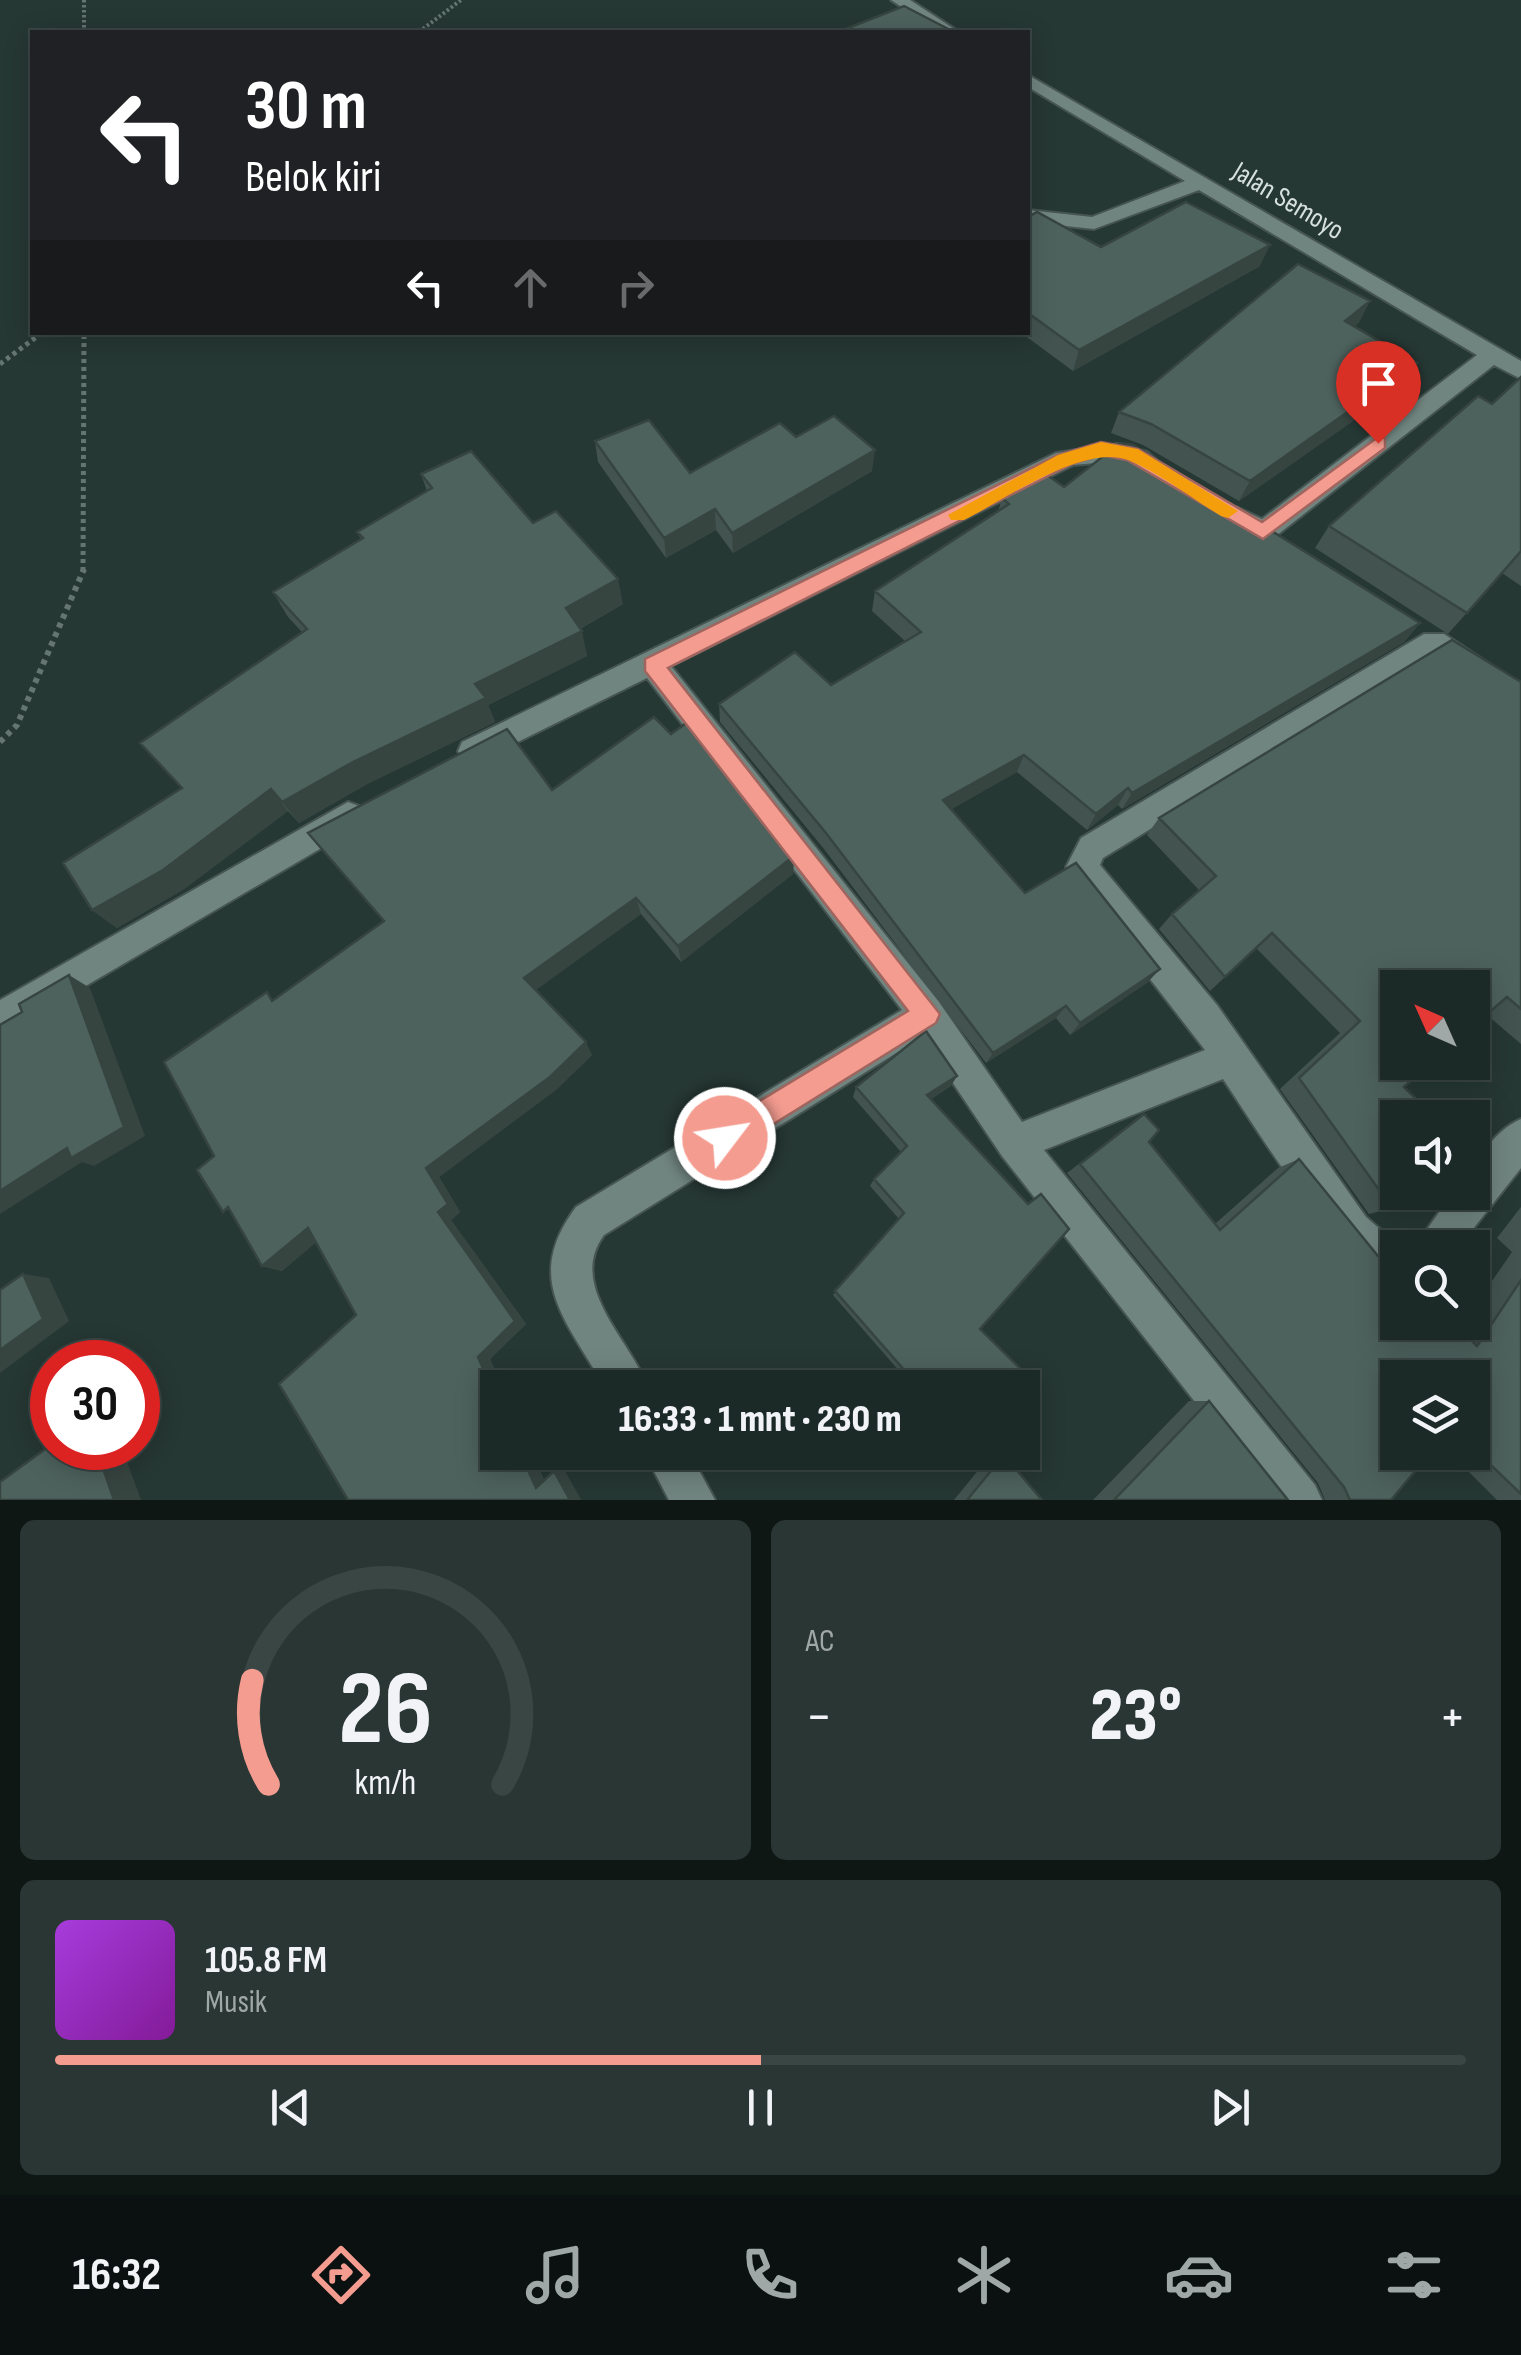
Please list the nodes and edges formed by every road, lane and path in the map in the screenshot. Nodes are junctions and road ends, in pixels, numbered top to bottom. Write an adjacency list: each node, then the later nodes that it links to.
1 (84, 0): 4 (path)
2 (461, 0): 5 (path)
3 (899, 0): 6 (street)
4 (84, 30)
5 (422, 30)
6 (948, 30)
7 (1030, 81): 8 (street, Jalan Semoyo)
8 (1201, 182): 9 (street); 12 (street, Jalan Semoyo)
9 (1030, 216)
10 (39, 335): 13 (path)
11 (84, 335): 23 (path)
12 (1494, 354): 14 (street, Jalan Semoyo); 17 (street)
13 (0, 364)
14 (1521, 371)
15 (1164, 474): 21 (street)
16 (1214, 502): 17 (street)
17 (1263, 532): 18 (street)
18 (1294, 552)
19 (1403, 622): 20 (street)
20 (1434, 642): 22 (street); 28 (street)
21 (653, 665): 24 (street); 26 (street)
22 (1521, 700)
23 (0, 742)
24 (443, 766)
25 (380, 797): 27 (street)
26 (927, 1014): 30 (street); 33 (street)
27 (0, 1019)
28 (1230, 1058): 30 (street); 32 (street)
29 (1521, 1138): 31 (street)
30 (1015, 1143): 36 (street)
31 (1447, 1230)
32 (1380, 1256)
33 (618, 1370)
34 (676, 1470): 35 (street)
35 (692, 1500)
36 (1300, 1500)

